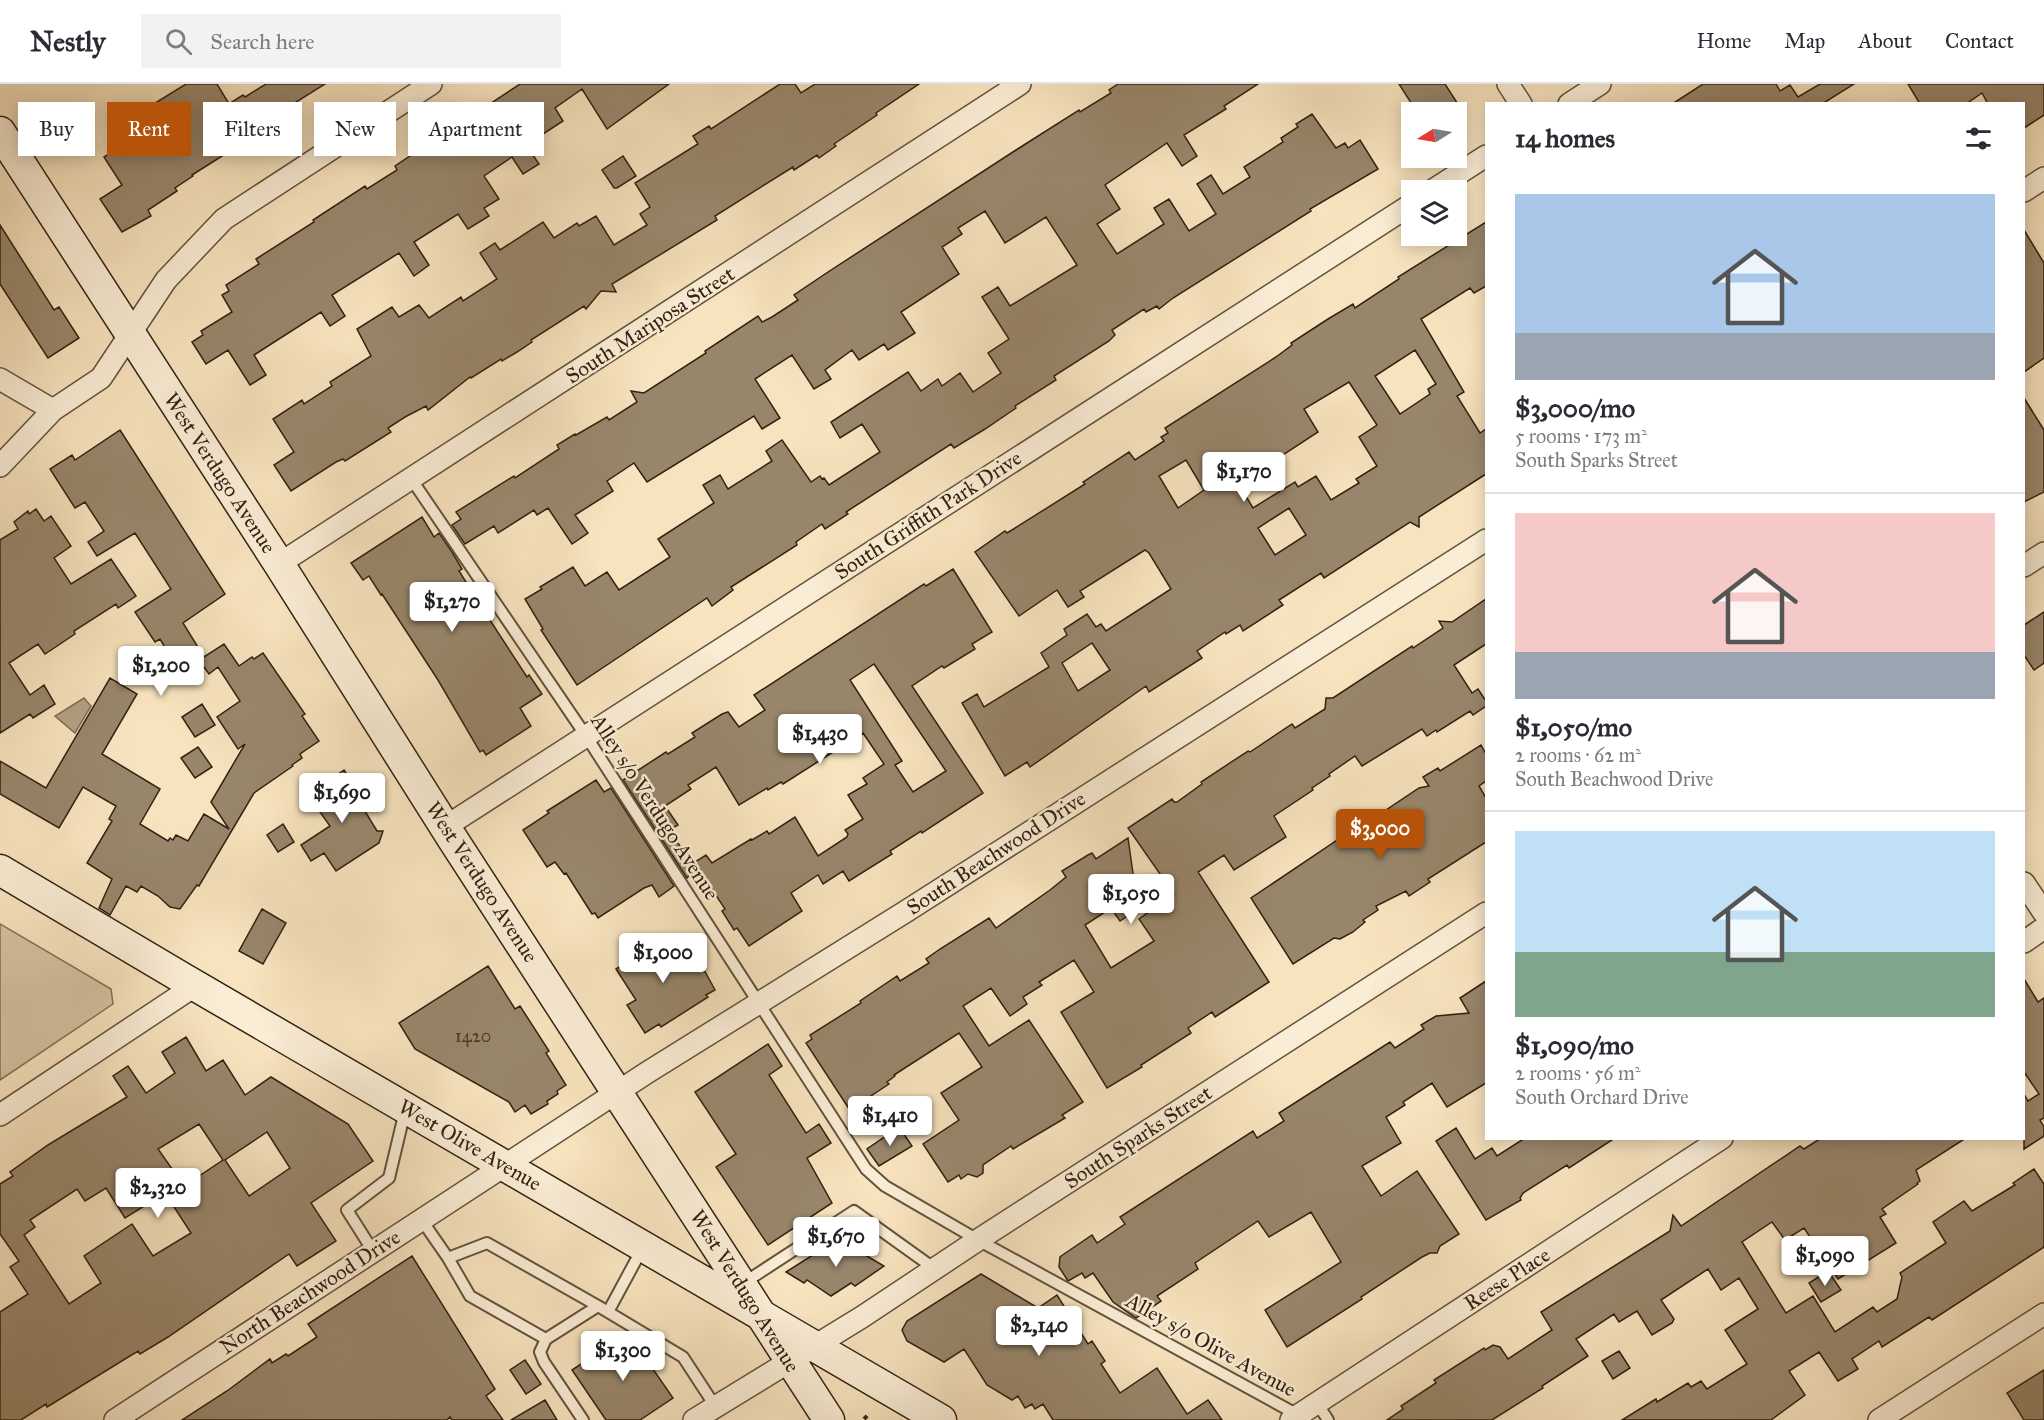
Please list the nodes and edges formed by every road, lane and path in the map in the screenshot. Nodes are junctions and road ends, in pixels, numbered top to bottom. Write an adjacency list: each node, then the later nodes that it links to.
1 (431, 84): 13 (street)
2 (1020, 84): 17 (street, South Mariposa Street)
3 (1508, 84): 5 (street)
4 (1600, 84): 6 (street)
5 (1520, 102)
6 (1572, 102)
7 (0, 132): 13 (main road, West Verdugo Avenue)
8 (1485, 157): 10 (street)
9 (2044, 178): 11 (street)
10 (1449, 180)
11 (2025, 190)
12 (1401, 211): 22 (street, South Griffith Park Drive)
13 (129, 334): 15 (street); 20 (main road, West Verdugo Avenue)
14 (0, 379): 15 (street)
15 (53, 410): 16 (street)
16 (0, 466)
17 (412, 480): 20 (street, South Mariposa Street); 22 (lane, Alley s/o Verdugo Avenue)
18 (1485, 541): 31 (street, South Beachwood Drive)
19 (2044, 553): 21 (street)
20 (279, 564): 23 (main road, West Verdugo Avenue)
21 (2025, 565)
22 (586, 736): 23 (street, South Griffith Park Drive); 31 (lane, Alley s/o Verdugo Avenue)
23 (445, 827): 32 (main road, West Verdugo Avenue)
24 (0, 870): 30 (main road, West Olive Avenue)
25 (2025, 884): 26 (street)
26 (2044, 913)
27 (1485, 914): 38 (street, South Sparks Street)
28 (2044, 928): 29 (street)
29 (2025, 941)
30 (196, 985): 33 (main road, West Olive Avenue); 34 (street)
31 (759, 1002): 32 (street, South Beachwood Drive); 38 (lane, Alley s/o Verdugo Avenue)
32 (617, 1092): 36 (street, South Beachwood Drive); 43 (main road, West Verdugo Avenue)
33 (406, 1108): 36 (main road, West Olive Avenue); 40 (lane)
34 (0, 1115)
35 (1719, 1140): 52 (street, Reese Place)
36 (505, 1166): 37 (street, North Beachwood Drive); 39 (main road, West Olive Avenue)
37 (421, 1219): 40 (street, North Beachwood Drive); 41 (lane)
38 (978, 1240): 42 (street, South Sparks Street); 54 (lane, Alley s/o Olive Avenue)
39 (644, 1246): 45 (lane); 47 (main road, West Olive Avenue)
40 (373, 1251): 55 (street, North Beachwood Drive)
41 (448, 1258): 44 (lane); 48 (lane)
42 (936, 1269): 43 (lane); 49 (street, South Sparks Street)
43 (742, 1284): 47 (main road, West Verdugo Avenue)
44 (598, 1306): 45 (lane); 48 (lane)
45 (608, 1312): 51 (lane)
46 (2044, 1314): 59 (street)
47 (762, 1315): 49 (main road, West Olive Avenue); 50 (main road, West Verdugo Avenue)
48 (546, 1339): 56 (lane)
49 (816, 1346): 50 (street, South Sparks Street); 53 (main road, West Olive Avenue)
50 (790, 1361): 51 (street, South Sparks Street); 58 (main road, West Verdugo Avenue)
51 (715, 1406): 57 (street, South Sparks Street)
52 (1323, 1412): 54 (street, Reese Place)
53 (930, 1418)
54 (1294, 1418)
55 (115, 1420)
56 (583, 1420)
57 (694, 1420)
58 (829, 1420)
59 (1879, 1420)

